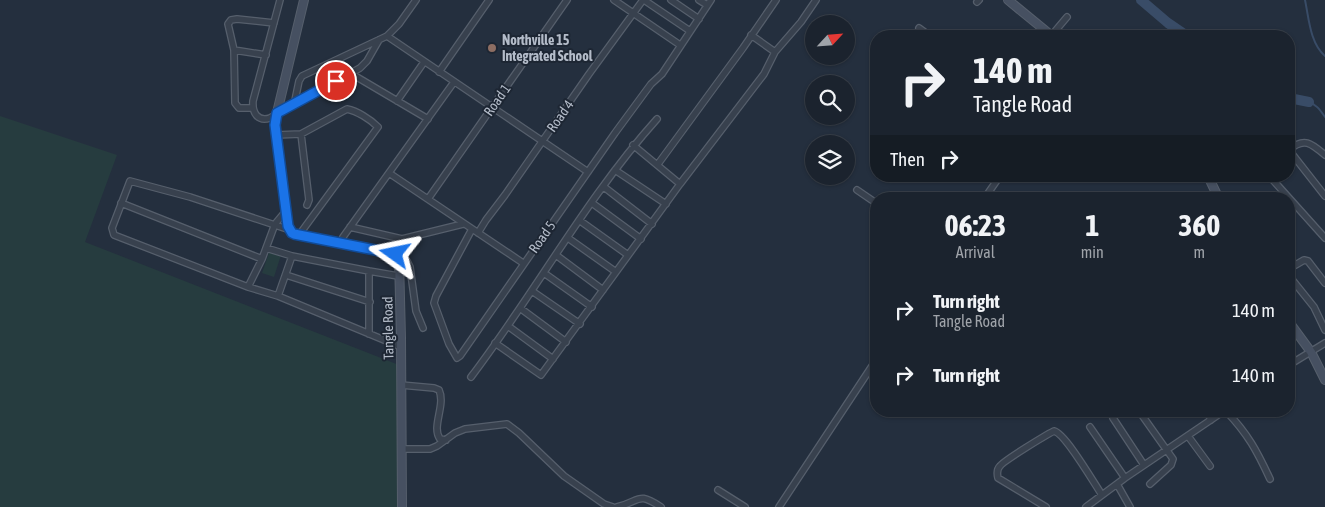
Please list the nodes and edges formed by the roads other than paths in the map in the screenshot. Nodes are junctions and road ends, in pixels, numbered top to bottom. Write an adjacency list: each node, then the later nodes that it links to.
1 (280, 0): 18 (street)
2 (304, 0): 39 (street)
3 (416, 0): 25 (street)
4 (489, 0): 32 (street)
5 (567, 0): 37 (street, Road 1)
6 (614, 0): 15 (street)
7 (644, 0): 15 (street, Road 4); 23 (street)
8 (671, 0): 17 (street)
9 (699, 0): 14 (street)
10 (711, 0): 14 (street, Road 5)
11 (776, 0): 24 (street)
12 (816, 0): 29 (street)
13 (1008, 0): 21 (street)
14 (707, 5): 17 (street, Road 5)
15 (632, 14): 27 (street); 44 (street, Road 4)
16 (1067, 17): 22 (street)
17 (698, 19): 23 (street, Road 5)
18 (274, 23): 28 (street); 30 (street)
19 (919, 28): 20 (street)
20 (922, 30)
21 (1044, 30)
22 (1056, 30)
23 (690, 31): 27 (street, Road 5)
24 (751, 35): 29 (street); 49 (street)
25 (387, 36): 26 (street); 31 (street)
26 (379, 40): 33 (street); 36 (street)
27 (680, 45): 51 (street, Road 5)
28 (234, 50): 30 (street); 38 (street)
29 (775, 52): 54 (street)
30 (266, 55): 38 (street)
31 (424, 62): 32 (street); 35 (street)
32 (439, 72): 34 (street)
33 (350, 73): 35 (street); 36 (street)
34 (454, 82): 37 (street); 41 (street)
35 (397, 101): 41 (street)
36 (294, 105): 39 (street)
37 (492, 106): 44 (street); 59 (street, Road 1)
38 (253, 108): 39 (street)
39 (277, 113): 43 (street)
40 (657, 119): 45 (street)
41 (428, 120): 52 (street)
42 (301, 134): 43 (street); 63 (street); 75 (street)
43 (276, 135): 66 (street)
44 (543, 140): 51 (street); 74 (street, Road 4)
45 (633, 145): 49 (street); 50 (street)
46 (1295, 145): 47 (street)
47 (1325, 155)
48 (1295, 158): 58 (street)
49 (658, 164): 54 (street)
50 (615, 170): 55 (street); 64 (street)
51 (588, 172): 86 (street, Road 5)
52 (390, 173): 59 (street); 71 (street)
53 (1275, 182): 57 (street)
54 (680, 184): 64 (street)
55 (604, 187): 62 (street); 70 (street)
56 (856, 190): 60 (street)
57 (1284, 192)
58 (1325, 196)
59 (428, 199): 69 (street)
60 (870, 199)
61 (121, 203): 68 (street); 85 (street); 96 (street)
62 (592, 203): 67 (street); 79 (street)
63 (306, 204)
64 (666, 204): 70 (street)
65 (1295, 204): 78 (street)
66 (285, 212): 68 (street); 73 (street)
67 (580, 220): 77 (street); 81 (street)
68 (275, 224): 73 (street); 80 (street)
69 (463, 224): 71 (street); 72 (street)
70 (652, 224): 79 (street)
71 (350, 227): 76 (street)
72 (472, 229): 74 (street); 86 (street, Road 5)
73 (290, 230): 75 (street)
74 (478, 234): 86 (street)
75 (299, 236): 84 (street)
76 (343, 237)
77 (568, 238): 83 (street); 89 (street)
78 (1325, 238)
79 (641, 240): 81 (street)
80 (266, 248): 82 (street); 85 (street)
81 (628, 255): 89 (street)
82 (292, 256): 88 (street); 91 (street)
83 (556, 256): 90 (street); 97 (street)
84 (398, 257): 92 (street); 93 (street, Tangle Road)
85 (262, 259): 96 (street)
86 (524, 264)
87 (1295, 265): 95 (street)
88 (369, 271): 93 (street); 100 (street)
89 (616, 272): 97 (street)
90 (544, 273): 98 (street); 101 (street)
91 (286, 275): 99 (street); 100 (street)
92 (412, 278): 93 (street); 105 (street)
93 (399, 279): 112 (street, Tangle Road)
94 (1295, 283): 106 (street)
95 (1325, 283)
96 (248, 286): 99 (street)
97 (603, 290): 101 (street)
98 (532, 291): 102 (street); 103 (street)
99 (278, 296): 108 (street)
100 (370, 302): 108 (street)
101 (592, 307): 103 (street)
102 (520, 308): 104 (street); 109 (street)
103 (580, 324): 109 (street)
104 (508, 326): 110 (street); 114 (street)
105 (423, 328)
106 (1325, 330)
107 (1295, 331): 113 (street)
108 (369, 334): 112 (street)
109 (566, 342): 114 (street)
110 (495, 343): 114 (street); 117 (street)
111 (1325, 343): 113 (street)
112 (401, 347): 119 (street, Tangle Road)
113 (1310, 352): 115 (street); 118 (street)
114 (554, 359)
115 (1295, 361)
116 (870, 369): 144 (street)
117 (471, 377)
118 (1325, 380)
119 (401, 385): 128 (street); 129 (street, Tangle Road)
120 (1143, 417): 130 (street)
121 (1210, 417): 125 (street)
122 (1216, 417): 125 (street)
123 (1231, 417): 134 (street)
124 (1113, 418): 131 (street)
125 (1211, 420): 127 (street)
126 (1090, 426): 133 (street)
127 (1188, 436): 130 (street); 132 (street)
128 (446, 440): 129 (street); 140 (street)
129 (402, 449): 139 (street, Tangle Road)
130 (1166, 450): 131 (street); 136 (street)
131 (1144, 465): 133 (street)
132 (1210, 466)
133 (1125, 478): 135 (street)
134 (1270, 479)
135 (1117, 484): 138 (street); 147 (street)
136 (1150, 484)
137 (718, 490): 143 (street)
138 (1102, 494): 145 (street); 146 (street)
139 (402, 507)
140 (613, 507)
141 (617, 507): 142 (street)
142 (661, 507)
143 (745, 507)
144 (779, 507)
145 (1045, 507)
146 (1086, 507)
147 (1130, 507)

